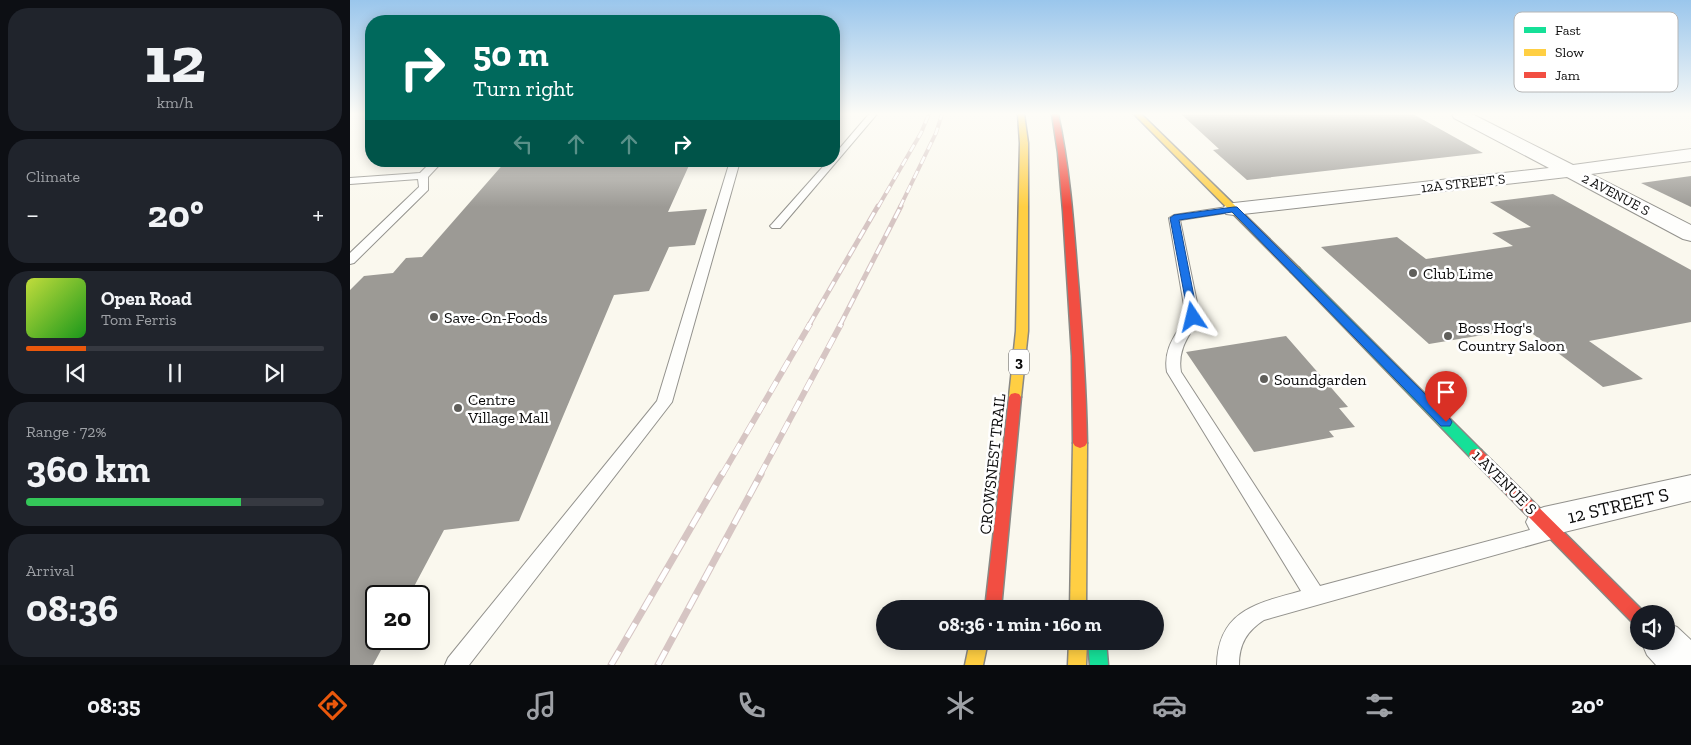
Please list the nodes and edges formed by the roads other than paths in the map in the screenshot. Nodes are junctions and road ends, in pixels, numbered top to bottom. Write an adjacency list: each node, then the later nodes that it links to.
1 (1024, 145): 19 (main road, CROWSNEST TRAIL / 3)
2 (1060, 145): 16 (main road)
3 (1169, 145): 12 (main road, 1 AVENUE S)
4 (1520, 145): 9 (street, 2 AVENUE S)
5 (1691, 155): 9 (street, 12A STREET S)
6 (432, 167): 10 (lane)
7 (733, 167): 32 (lane)
8 (829, 167): 13 (lane)
9 (1571, 171): 12 (street, 12A STREET S); 14 (street, 2 AVENUE S)
10 (423, 176): 11 (lane); 15 (lane)
11 (350, 181)
12 (1234, 209): 18 (main road, 1 AVENUE S); 21 (lane)
13 (776, 226)
14 (1691, 234)
15 (350, 260)
16 (1080, 434): 20 (main road); 24 (main road)
17 (1691, 488): 18 (street, 12 STREET S)
18 (1549, 526): 21 (lane); 25 (main road, 1 AVENUE S)
19 (999, 554): 22 (main road); 23 (main road, CROWSNEST TRAIL / 3)
20 (1090, 560)
21 (1315, 596): 36 (lane)
22 (988, 600)
23 (994, 600)
24 (1078, 600)
25 (1630, 609)
26 (977, 650): 33 (main road)
27 (988, 650): 31 (main road)
28 (1078, 650): 34 (main road)
29 (1098, 650): 35 (main road)
30 (1671, 650): 37 (street)
31 (988, 657)
32 (456, 665)
33 (974, 665)
34 (1077, 665)
35 (1099, 665)
36 (1228, 665)
37 (1686, 665)

